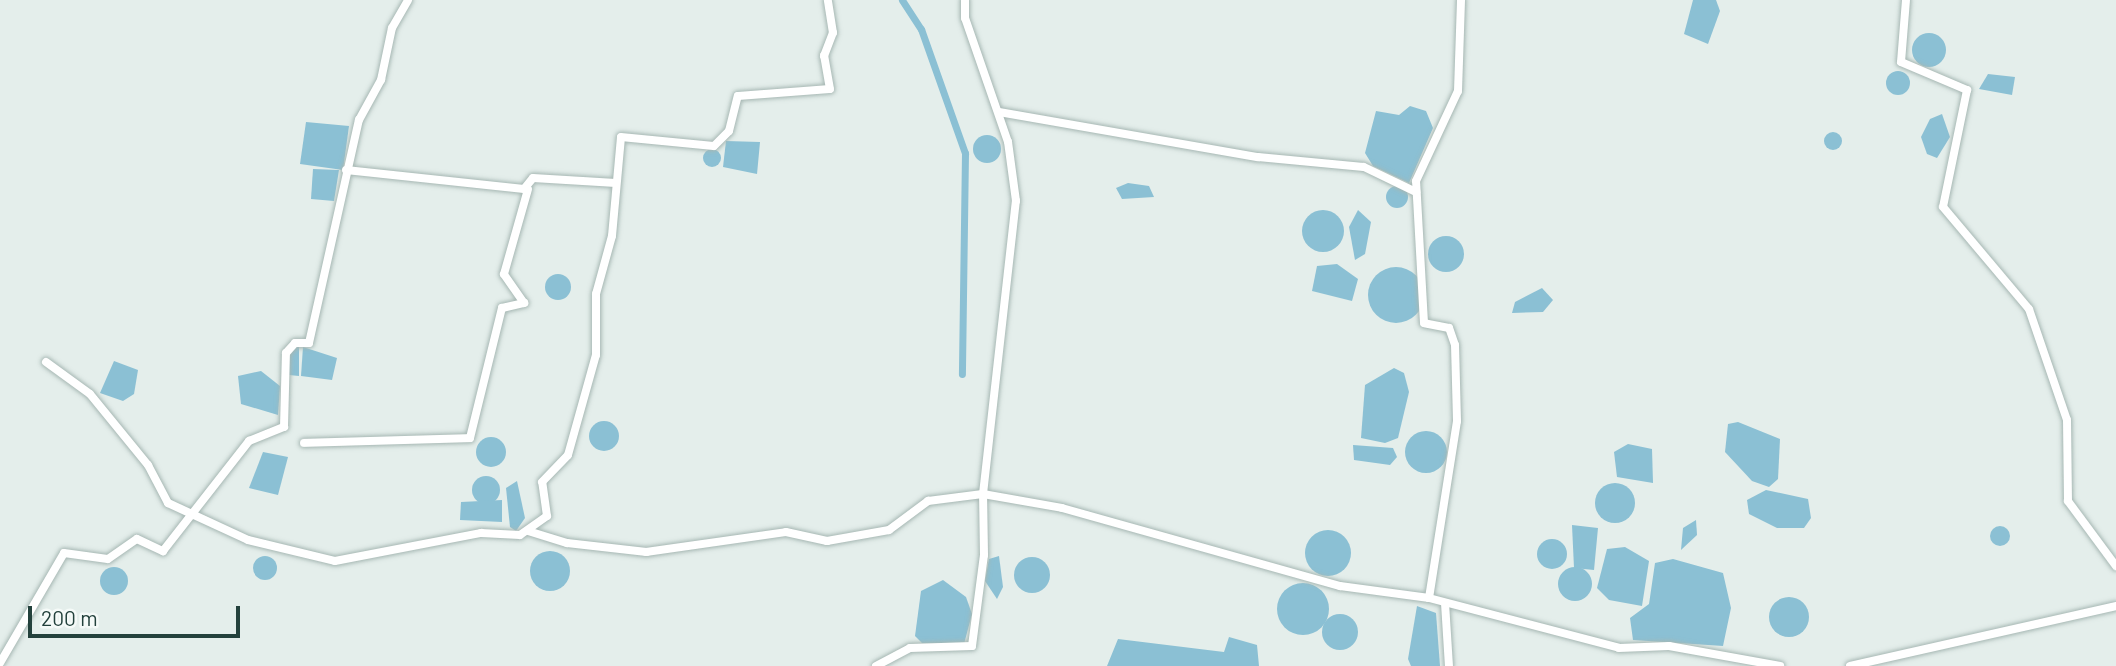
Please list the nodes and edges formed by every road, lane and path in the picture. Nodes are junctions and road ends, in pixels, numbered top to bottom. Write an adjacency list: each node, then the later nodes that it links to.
1 (408, 0): 7 (street)
2 (828, 0): 8 (street)
3 (965, 0): 6 (street)
4 (1461, 0): 10 (street)
5 (1906, 0): 16 (street)
6 (999, 112): 10 (street); 13 (street)
7 (346, 170): 9 (street); 14 (street)
8 (616, 183): 9 (street); 15 (street)
9 (528, 189): 12 (street)
10 (1416, 192): 17 (street)
11 (46, 362): 14 (street)
12 (304, 443)
13 (983, 494): 15 (street); 17 (street); 21 (street)
14 (197, 513): 15 (street); 20 (street)
15 (528, 531)
16 (2116, 566)
17 (1429, 598): 18 (street)
18 (1445, 603): 22 (street); 23 (street)
19 (2116, 606): 24 (street)
20 (0, 663)
21 (876, 666)
22 (1449, 666)
23 (1780, 666)
24 (1850, 666)

